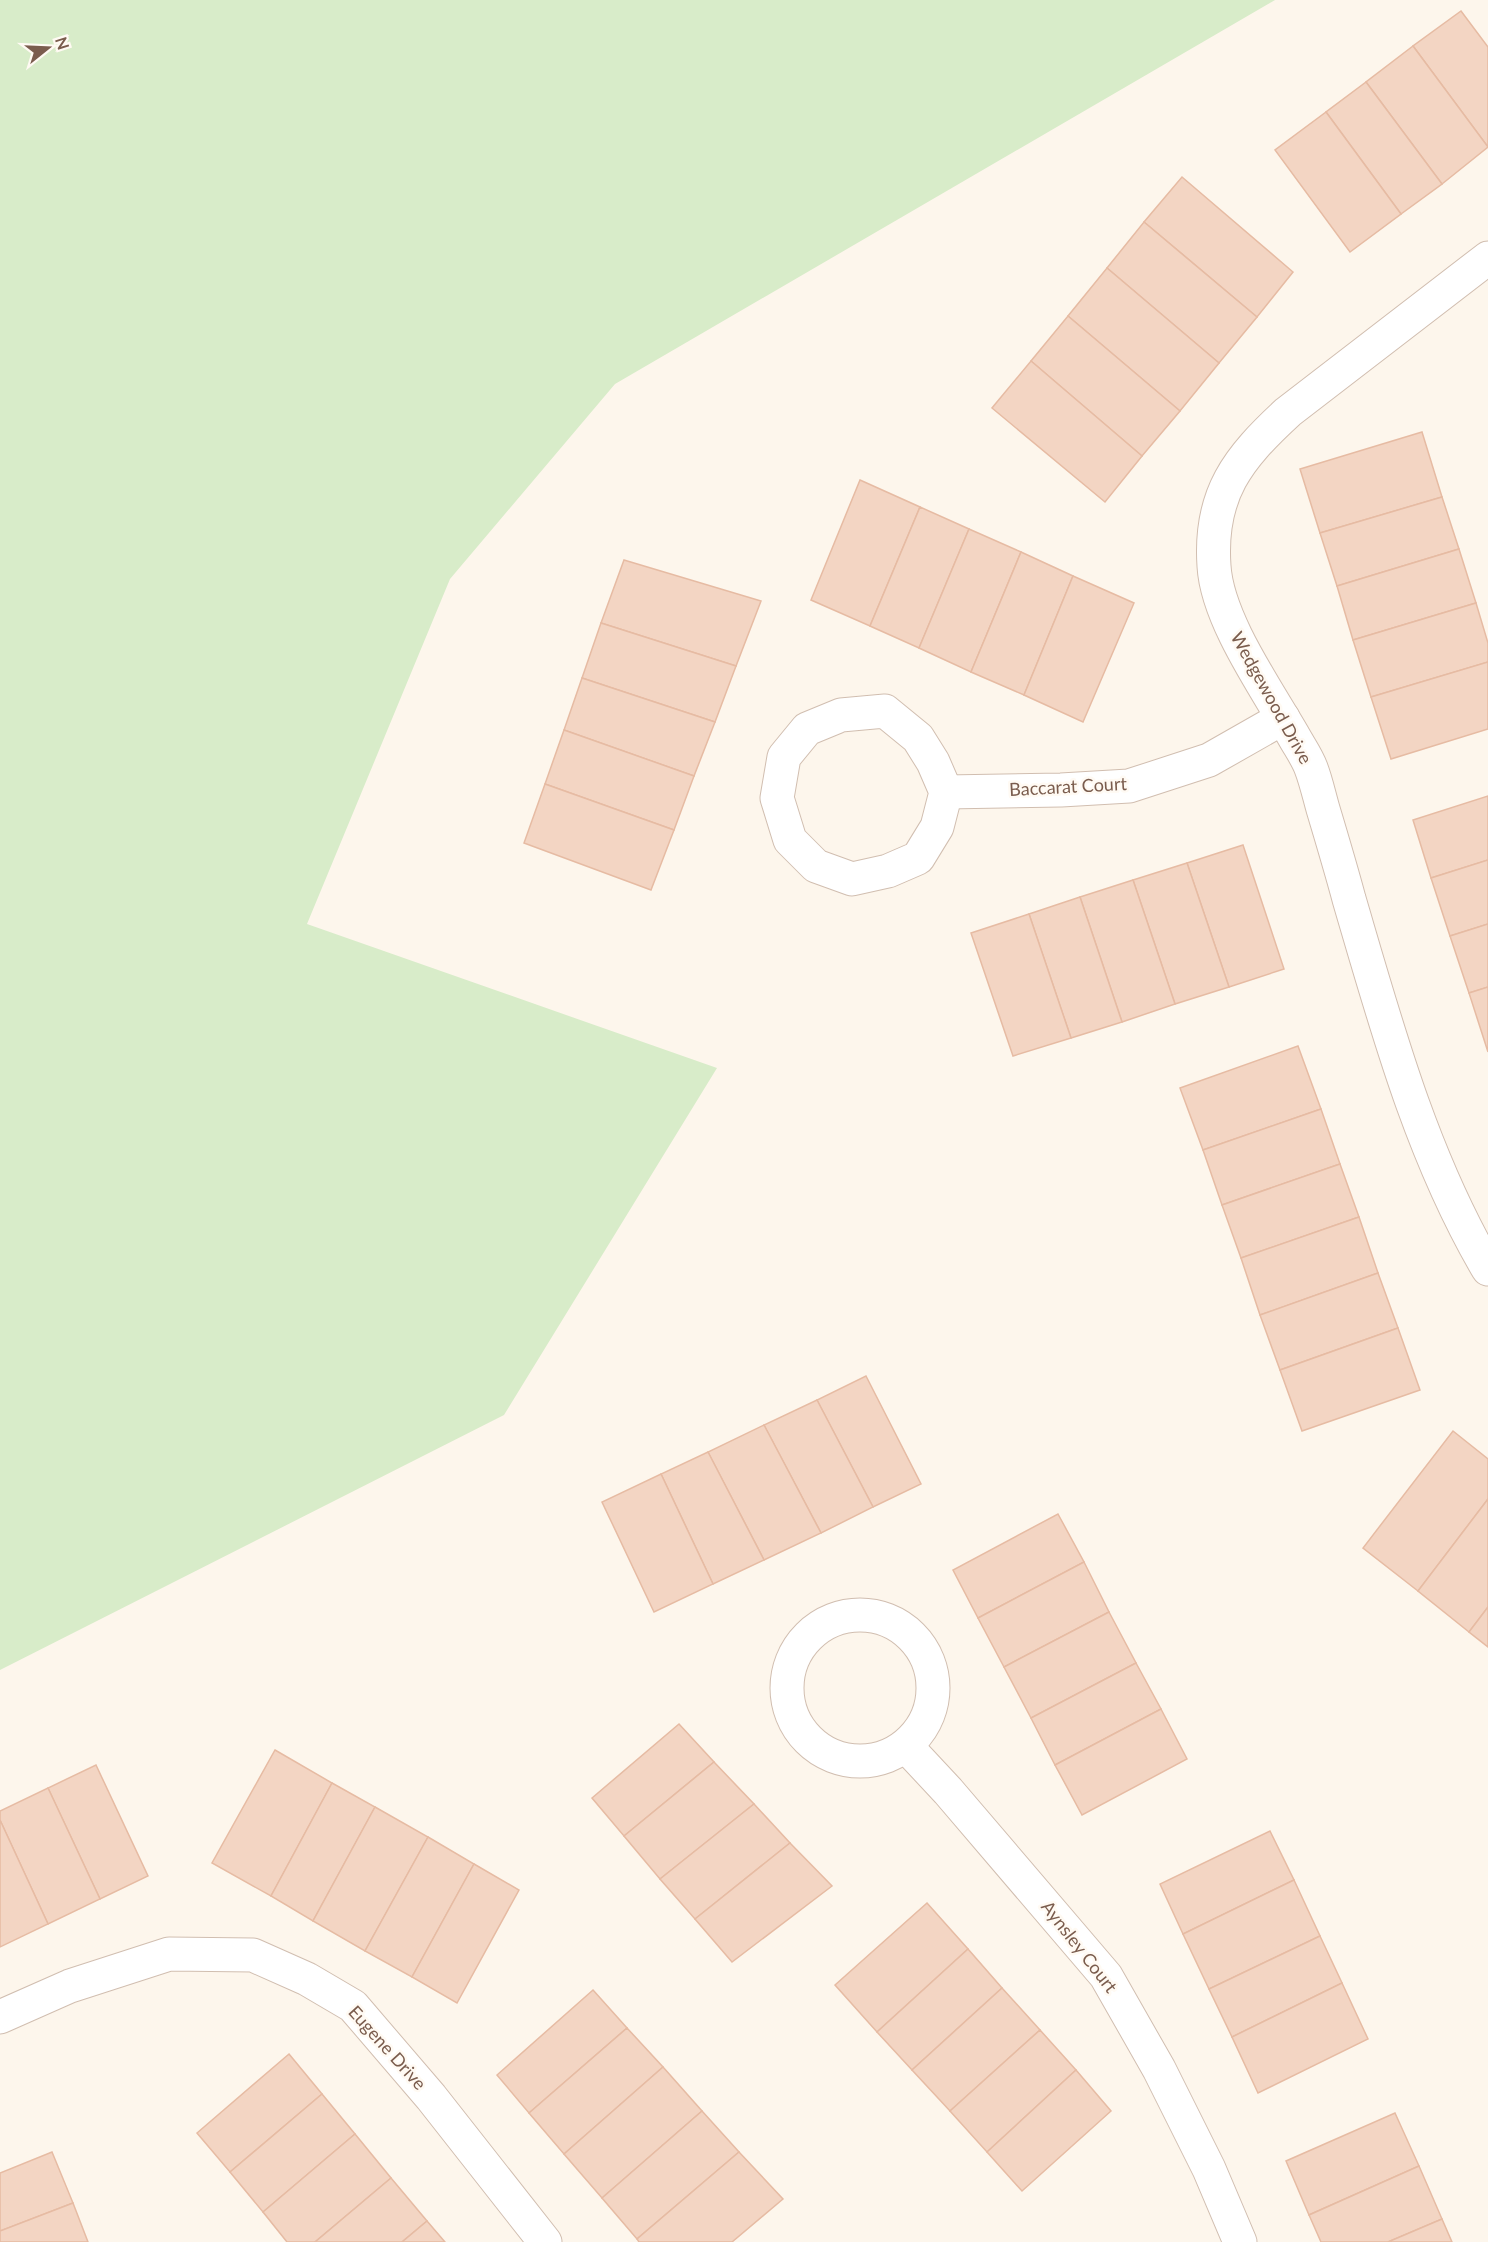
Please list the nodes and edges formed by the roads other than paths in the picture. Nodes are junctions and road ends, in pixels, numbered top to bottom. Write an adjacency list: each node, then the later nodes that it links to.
1 (1488, 258): 2 (street, Wedgewood Drive)
2 (1283, 718): 3 (street, Baccarat Court); 4 (street, Wedgewood Drive)
3 (946, 792): 3 (street)
4 (1488, 1269)
5 (906, 1746): 5 (street); 8 (street, Aynsley Court)
6 (0, 2017): 7 (street, Eugene Drive)
7 (545, 2242)
8 (1240, 2242)

